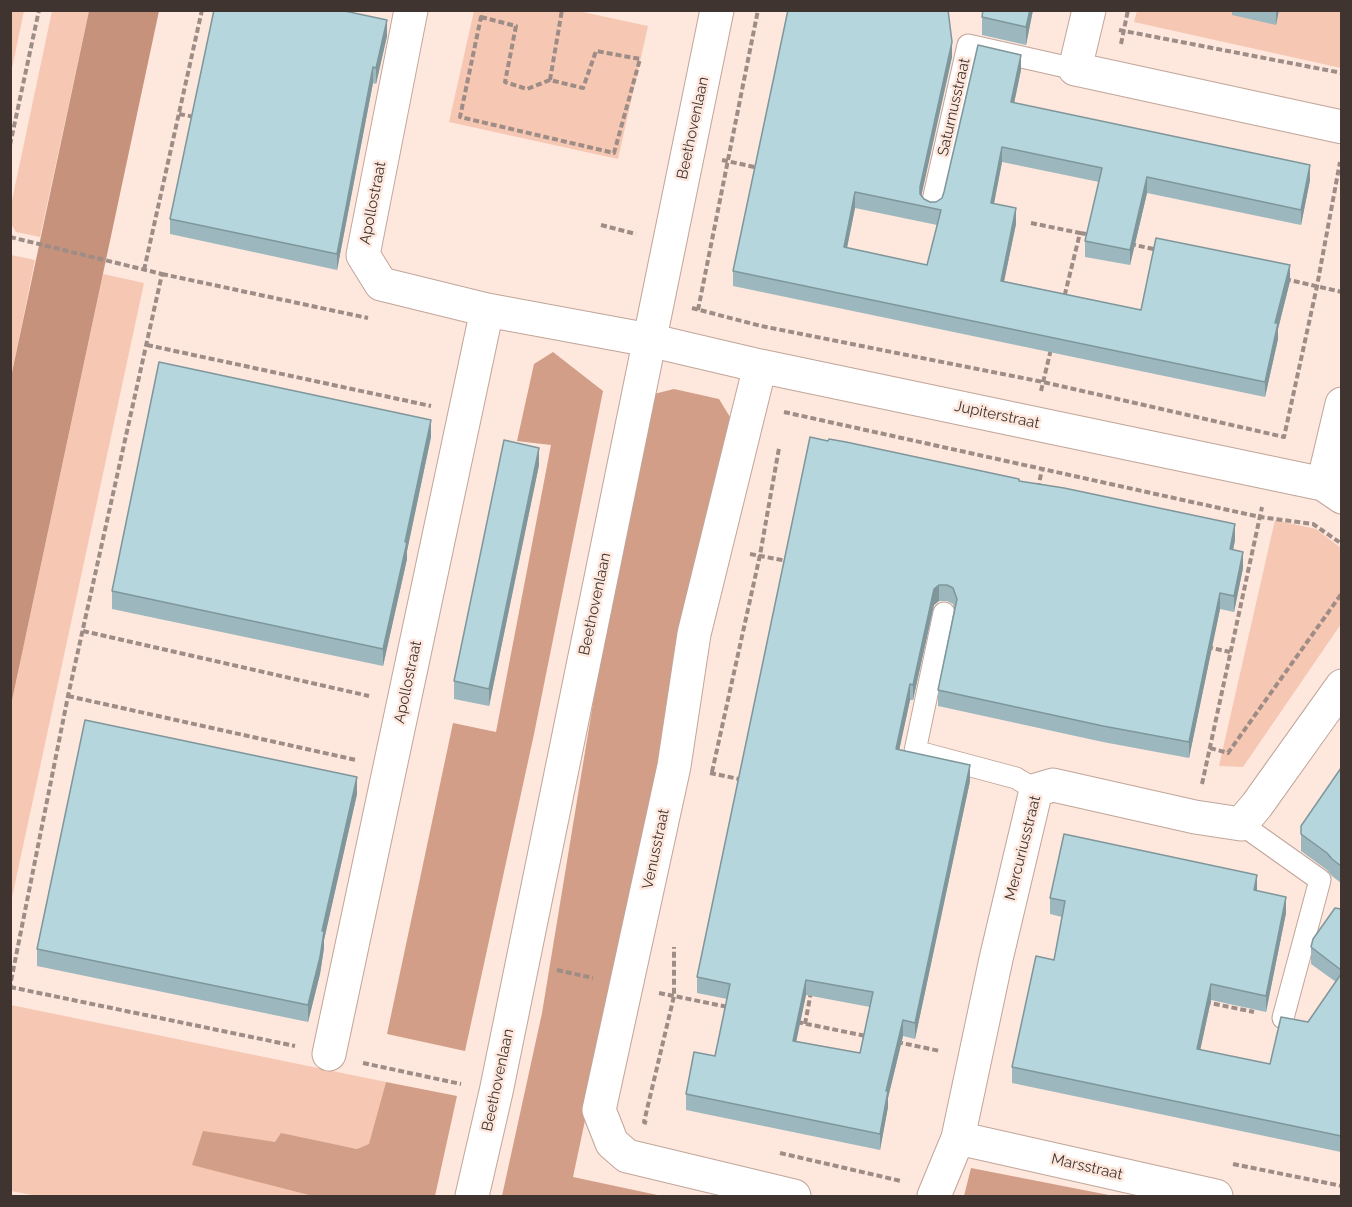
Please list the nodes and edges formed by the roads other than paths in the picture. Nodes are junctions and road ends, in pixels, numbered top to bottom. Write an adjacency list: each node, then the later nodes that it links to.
1 (411, 10): 7 (street, Apollostraat)
2 (717, 10): 8 (street, Beethovenlaan)
3 (1089, 10): 4 (street)
4 (1076, 69): 5 (street, Saturnusstraat); 6 (lane, Saturnusstraat)
5 (1341, 127)
6 (932, 205)
7 (488, 310): 8 (street, Apollostraat); 17 (street, Apollostraat)
8 (649, 339): 9 (street, Jupiterstraat); 19 (street, Beethovenlaan)
9 (760, 366): 11 (street, Jupiterstraat); 20 (street, Venusstraat)
10 (1341, 404): 11 (street)
11 (1332, 490)
12 (944, 613): 14 (lane)
13 (1341, 686): 15 (street)
14 (1036, 790): 15 (street, Mercuriusstraat); 18 (street, Mercuriusstraat)
15 (1241, 825): 16 (lane)
16 (1283, 1018)
17 (329, 1054)
18 (958, 1138): 21 (street); 22 (street, Marsstraat)
19 (472, 1197)
20 (794, 1197)
21 (934, 1197)
22 (1216, 1197)

